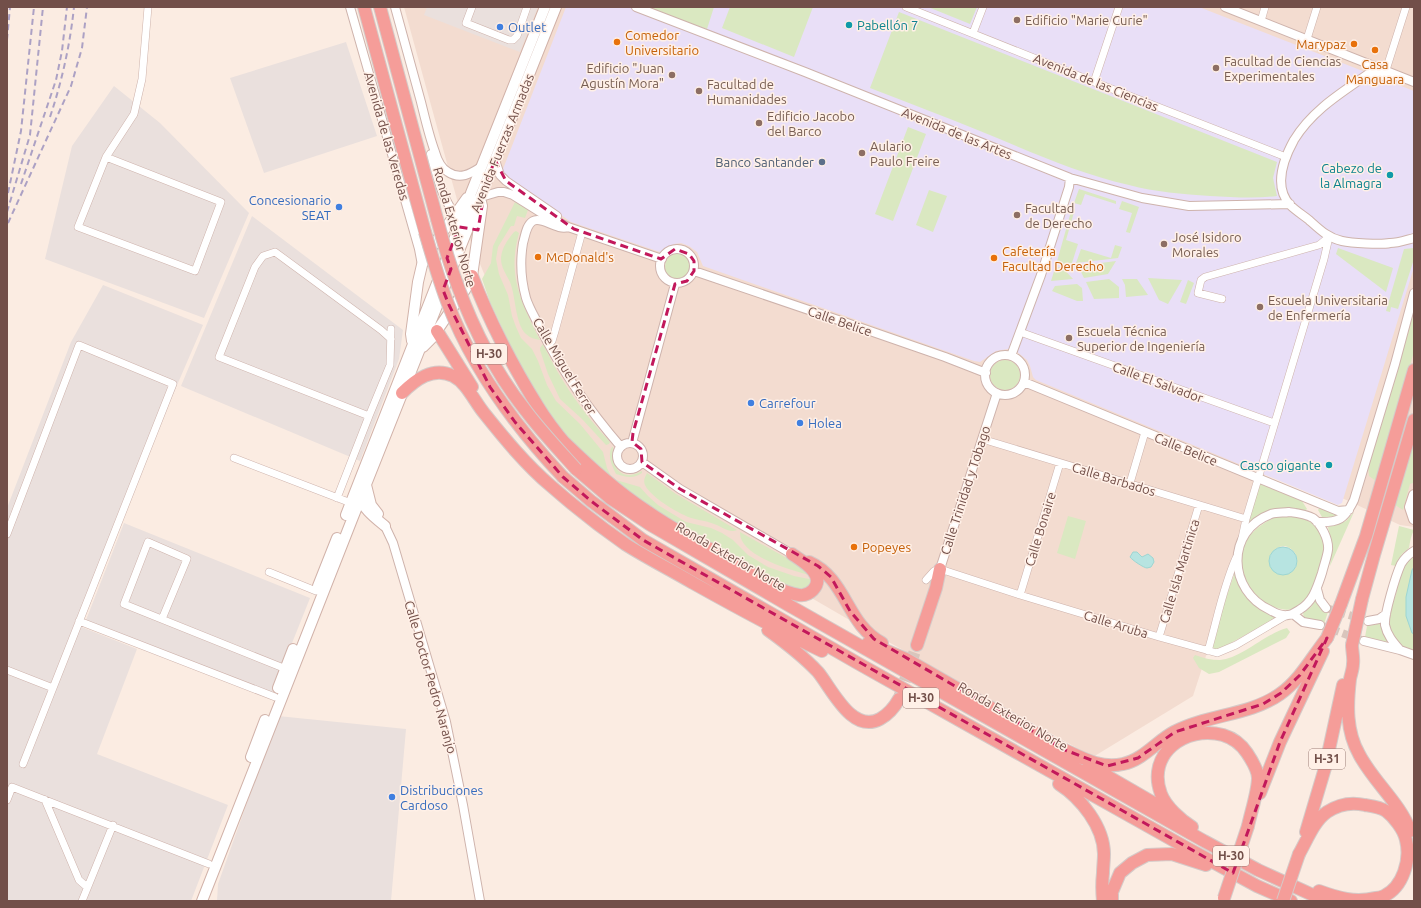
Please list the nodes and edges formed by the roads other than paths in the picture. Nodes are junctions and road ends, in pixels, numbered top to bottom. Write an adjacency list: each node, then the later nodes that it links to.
1 (148, 7): 28 (street)
2 (350, 7): 43 (street, Avenida de las Veredas)
3 (364, 7): 127 (highway, H-30, bridge)
4 (380, 7): 35 (highway, Ronda Exterior Norte / H-30)
5 (395, 7): 27 (street)
6 (472, 7): 7 (street)
7 (527, 7)
8 (546, 7): 31 (main road, Avenida Fuerzas Armadas)
9 (556, 7): 30 (main road, Avenida Fuerzas Armadas)
10 (636, 7): 32 (street, Avenida de las Artes)
11 (906, 7): 19 (street, Avenida de las Ciencias)
12 (984, 7): 19 (street)
13 (1119, 7): 25 (street)
14 (1225, 7): 18 (street)
15 (1265, 7): 18 (street)
16 (1317, 7): 20 (street)
17 (1406, 7): 22 (street)
18 (1261, 21): 20 (street)
19 (973, 33): 25 (street, Avenida de las Ciencias)
20 (1307, 39): 21 (street)
21 (1378, 67): 22 (street); 24 (street)
22 (1386, 70): 23 (street)
23 (1400, 76): 24 (street); 26 (street)
24 (1363, 78): 29 (street)
25 (1094, 82): 29 (street, Avenida de las Ciencias)
26 (1414, 82)
27 (428, 128): 31 (street); 36 (street)
28 (106, 157): 28 (street)
29 (1286, 157): 34 (street)
30 (495, 160): 33 (main road, Avenida Fuerzas Armadas); 37 (street)
31 (481, 167): 33 (main road, Avenida Fuerzas Armadas)
32 (1070, 178): 34 (street, Avenida de las Artes); 52 (street)
33 (477, 196): 36 (main road, Avenida Fuerzas Armadas); 36 (main road); 37 (street); 41 (main road)
34 (1290, 204): 39 (street)
35 (441, 223): 36 (main road); 43 (main road); 89 (highway, Ronda Exterior Norte / H-30, bridge)
36 (461, 223): 41 (main road); 50 (main road, Avenida Fuerzas Armadas)
37 (571, 228): 38 (street); 54 (street, Calle Miguel Ferrer)
38 (582, 232): 42 (street); 54 (street)
39 (1329, 237): 40 (street); 48 (street); 66 (street)
40 (1414, 238)
41 (476, 244): 45 (main road)
42 (662, 259): 44 (street); 46 (street)
43 (422, 265): 49 (main road)
44 (694, 271): 46 (street); 58 (street, Calle Belice)
45 (472, 276): 50 (main road); 69 (highway)
46 (675, 284): 70 (street)
47 (1414, 293): 83 (street)
48 (1222, 299)
49 (416, 301): 50 (main road); 55 (main road)
50 (431, 322): 55 (main road); 55 (main road); 65 (highway)
51 (391, 329): 53 (street)
52 (1020, 332): 56 (street); 66 (street, Calle El Salvador)
53 (391, 339): 62 (street); 62 (street)
54 (548, 343): 71 (street, Calle Miguel Ferrer)
55 (416, 349): 60 (main road); 63 (main road)
56 (1011, 356): 58 (street); 59 (street)
57 (1414, 370): 118 (highway, bridge)
58 (986, 374): 61 (street)
59 (1024, 382): 61 (street); 67 (street, Calle Belice)
60 (402, 393): 63 (main road); 65 (highway)
61 (997, 393): 68 (street, Calle Trinidad y Tobago)
62 (369, 416): 79 (street)
63 (389, 416): 77 (main road); 81 (main road)
64 (1414, 420): 122 (highway, bridge)
65 (493, 422): 103 (highway)
66 (1274, 423): 75 (street)
67 (1145, 432): 75 (street, Calle Belice); 76 (street)
68 (982, 439): 74 (street, Calle Barbados); 97 (street, Calle Trinidad y Tobago)
69 (564, 442): 89 (highway); 94 (highway)
70 (632, 443): 71 (street); 73 (street)
71 (621, 447): 73 (street)
72 (234, 458): 79 (street)
73 (642, 462): 94 (street)
74 (1060, 463): 76 (street, Calle Barbados); 102 (street, Calle Bonaire)
75 (1258, 478): 80 (street, Calle Belice); 87 (street)
76 (1130, 483): 82 (street, Calle Barbados)
77 (366, 484): 81 (main road); 90 (main road)
78 (1414, 495): 86 (main road)
79 (337, 498): 81 (street)
80 (1310, 500): 83 (street, Calle Belice); 88 (street)
81 (355, 501): 84 (main road); 85 (main road); 101 (main road)
82 (1199, 504): 87 (street, Calle Barbados); 113 (street, Calle Isla Martinica)
83 (1349, 510): 88 (street)
84 (369, 512): 85 (main road); 90 (main road)
85 (353, 517): 96 (main road)
86 (1414, 518)
87 (1246, 519): 92 (street)
88 (1315, 520): 92 (street); 100 (street)
89 (648, 524): 104 (highway, Ronda Exterior Norte / H-30)
90 (385, 526): 156 (street, Calle Doctor Pedro Naranjo)
91 (7, 534): 110 (street)
92 (1242, 539): 95 (street)
93 (1414, 551): 106 (street)
94 (792, 554): 121 (highway)
95 (1236, 558): 107 (street); 117 (street)
96 (335, 564): 101 (main road); 109 (main road)
97 (940, 569): 99 (street, Calle Trinidad y Tobago); 102 (street, Calle Aruba); 115 (highway)
98 (269, 572): 101 (street)
99 (926, 580)
100 (1316, 589): 105 (street); 107 (street)
101 (316, 591): 109 (main road); 123 (main road)
102 (1020, 595): 113 (street, Calle Aruba)
103 (735, 606): 127 (highway); 129 (highway)
104 (790, 606): 121 (highway); 146 (highway, Ronda Exterior Norte / H-30)
105 (1326, 608)
106 (1386, 614): 111 (street); 116 (street)
107 (1290, 615): 112 (street); 117 (street, Calle Aruba)
108 (162, 619): 108 (street); 123 (street)
109 (312, 620): 119 (main road)
110 (79, 621): 125 (street); 128 (street)
111 (1368, 621)
112 (1320, 625)
113 (1159, 637): 117 (street, Calle Aruba)
114 (1364, 641): 116 (street)
115 (917, 645)
116 (1400, 650): 120 (street)
117 (1208, 651)
118 (1320, 652): 132 (highway); 141 (highway)
119 (299, 653): 123 (main road); 126 (main road)
120 (1414, 655)
121 (906, 660): 132 (highway)
122 (1350, 663): 142 (highway); 144 (highway, H-31)
123 (286, 669): 126 (main road); 128 (main road)
124 (7, 670): 125 (street)
125 (53, 688): 134 (street)
126 (285, 689): 128 (main road); 130 (main road)
127 (917, 696): 131 (highway, H-30)
128 (275, 697): 130 (main road); 133 (main road)
129 (899, 699)
130 (270, 726): 135 (main road)
131 (992, 738): 147 (highway, H-30); 157 (highway)
132 (1065, 750): 139 (highway)
133 (252, 755): 135 (main road); 138 (main road)
134 (23, 764)
135 (249, 782): 138 (main road); 143 (main road)
136 (7, 800): 137 (street)
137 (45, 800): 140 (street); 149 (street)
138 (232, 806): 145 (main road)
139 (1184, 822): 141 (highway); 146 (highway)
140 (113, 825): 145 (street); 149 (street)
141 (1248, 826): 152 (highway, bridge)
142 (1414, 843)
143 (224, 846): 145 (main road); 150 (main road)
144 (1299, 854): 148 (highway); 151 (highway, H-31, bridge)
145 (209, 864): 150 (main road); 154 (main road)
146 (1258, 870): 148 (highway, Ronda Exterior Norte / H-30)
147 (1240, 876): 151 (highway, H-30); 158 (highway)
148 (1278, 880): 160 (highway, Ronda Exterior Norte / H-30)
149 (87, 887): 153 (street)
150 (207, 887): 155 (main road)
151 (1281, 899): 159 (highway, H-30)
152 (1224, 900)
153 (82, 901)
154 (195, 901)
155 (202, 901)
156 (480, 901)
157 (1103, 901)
158 (1112, 901)
159 (1291, 901)
160 (1326, 901)

